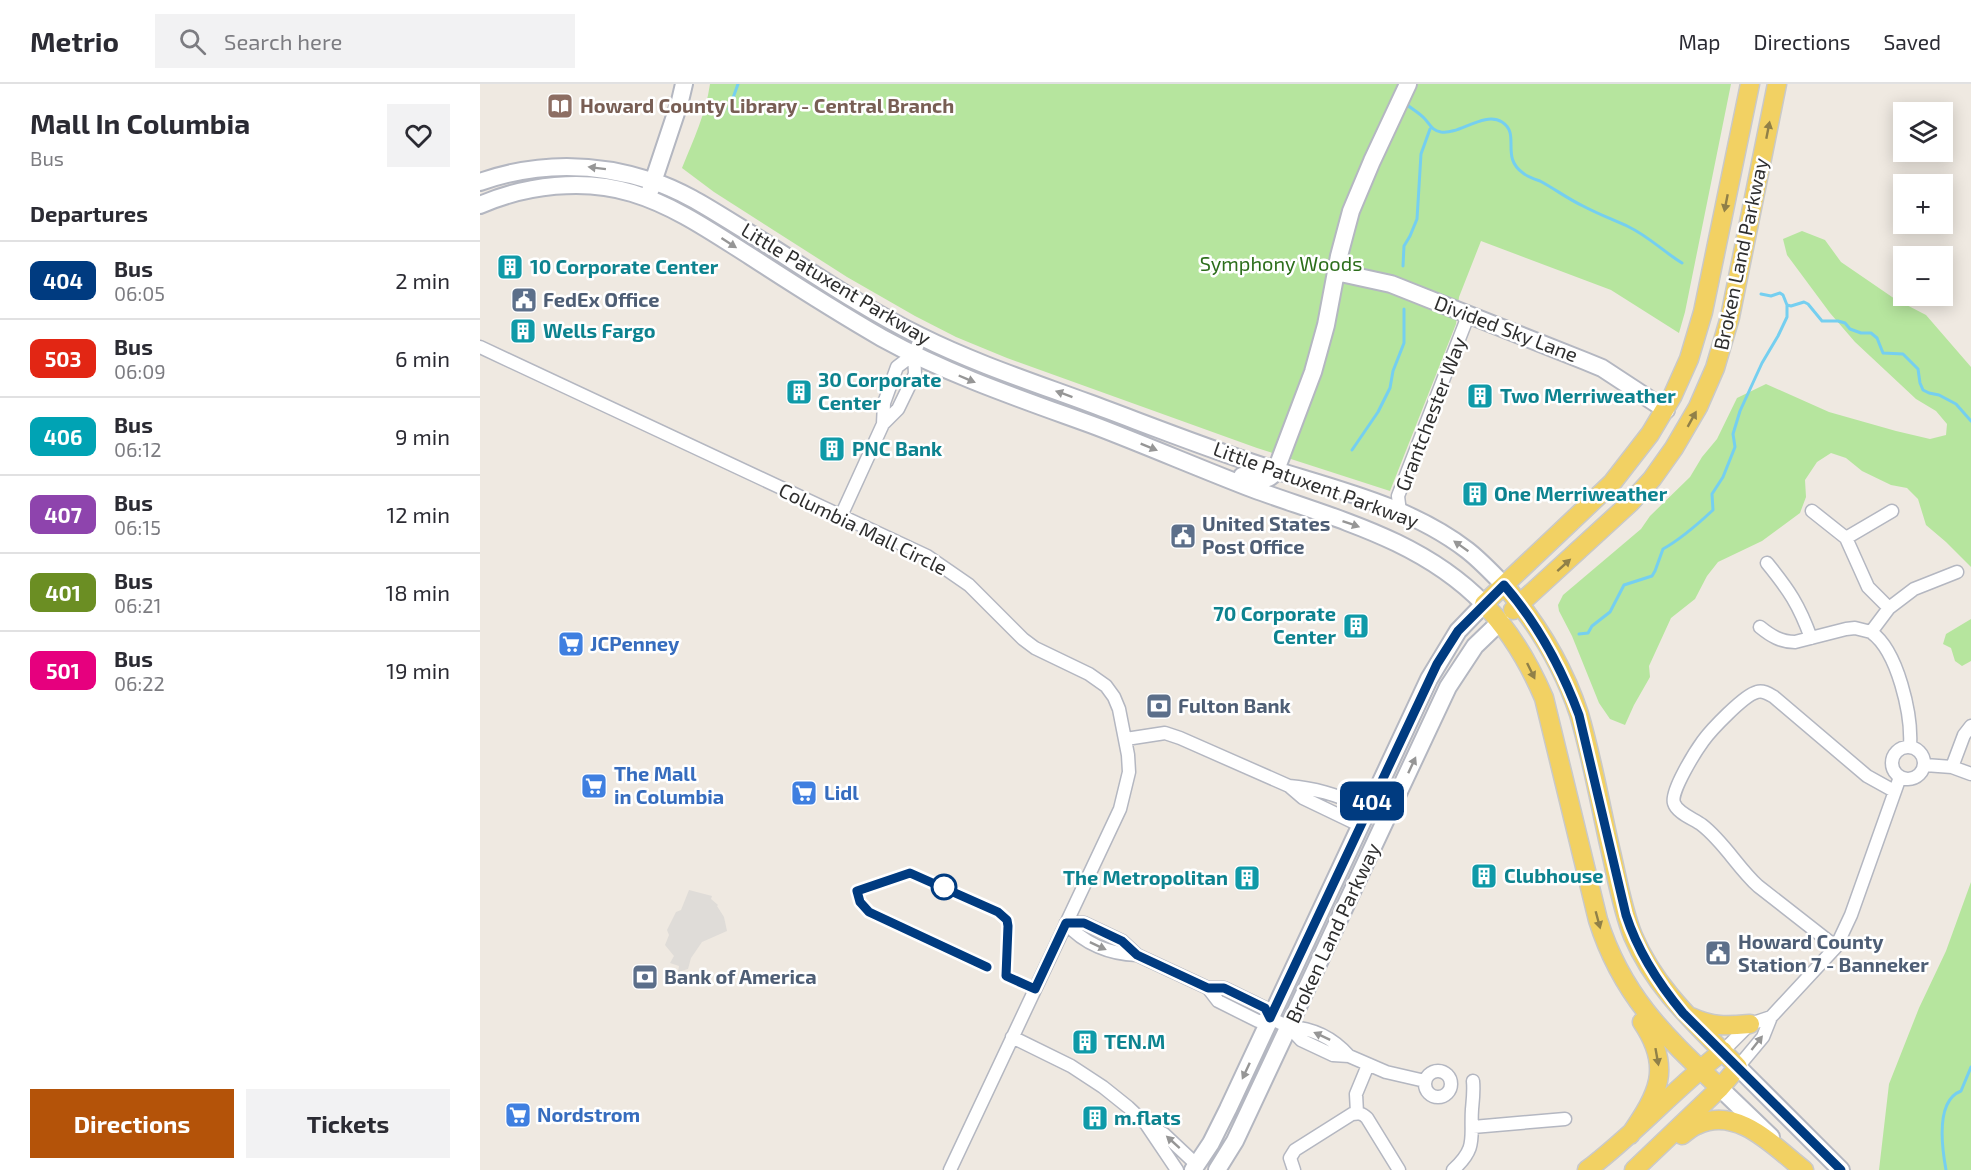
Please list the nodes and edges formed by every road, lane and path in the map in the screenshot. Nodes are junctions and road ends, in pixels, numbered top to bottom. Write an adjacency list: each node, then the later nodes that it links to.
1 (684, 84): 6 (main road)
2 (1408, 84): 9 (main road)
3 (1750, 84): 15 (main road, Broken Land Parkway, one-way to 15)
4 (1777, 84): 33 (main road, Broken Land Parkway, one-way to 4)
5 (480, 181): 6 (main road, Little Patuxent Parkway, one-way to 5); 8 (street)
6 (654, 181): 7 (main road); 11 (main road, Little Patuxent Parkway)
7 (648, 198): 8 (main road, Little Patuxent Parkway); 13 (main road, Little Patuxent Parkway, one-way to 13)
8 (485, 203)
9 (1336, 272): 10 (main road, Divided Sky Lane); 21 (main road)
10 (1468, 316): 15 (main road, Divided Sky Lane); 25 (street, Grantchester Way)
11 (921, 337): 13 (street); 14 (main road, Little Patuxent Parkway, one-way to 11)
12 (480, 347): 27 (street, Columbia Mall Circle)
13 (914, 354): 16 (main road, Little Patuxent Parkway, one-way to 16); 17 (street); 17 (street)
14 (1104, 408): 16 (main road); 19 (main road, Little Patuxent Parkway)
15 (1666, 410): 31 (main road, Broken Land Parkway)
16 (1082, 421): 18 (main road, Little Patuxent Parkway)
17 (883, 424): 27 (street)
18 (1098, 428): 19 (main road); 20 (main road, Little Patuxent Parkway, one-way to 20)
19 (1210, 447): 21 (main road, Little Patuxent Parkway)
20 (1200, 468): 21 (main road); 23 (main road, Little Patuxent Parkway)
21 (1276, 470): 22 (main road, Little Patuxent Parkway)
22 (1348, 494): 23 (main road); 25 (main road, Little Patuxent Parkway)
23 (1280, 499): 32 (main road, Little Patuxent Parkway, one-way to 32)
24 (1892, 511): 28 (street)
25 (1400, 512): 31 (main road, Little Patuxent Parkway, one-way to 25)
26 (1812, 512): 28 (street)
27 (841, 516): 40 (street, Columbia Mall Circle)
28 (1845, 538): 34 (street)
29 (1767, 563): 38 (street)
30 (1957, 572): 34 (street)
31 (1504, 585): 32 (main road, Broken Land Parkway); 33 (main road, Little Patuxent Parkway)
32 (1484, 604): 35 (main road, Little Patuxent Parkway); 48 (main road, Broken Land Parkway)
33 (1521, 604): 35 (main road, Broken Land Parkway); 52 (main road, Little Patuxent Parkway)
34 (1889, 608): 37 (street)
35 (1501, 621): 51 (main road, Little Patuxent Parkway, one-way to 51); 56 (main road, Broken Land Parkway, one-way to 35)
36 (1760, 627): 38 (street)
37 (1871, 632): 38 (street); 41 (street)
38 (1811, 638)
39 (1971, 726): 43 (street)
40 (1126, 739): 46 (street); 49 (street, Columbia Mall Circle)
41 (1910, 746): 42 (street); 45 (street)
42 (1925, 765): 43 (street); 45 (street)
43 (1952, 767): 44 (street)
44 (1971, 774)
45 (1900, 777): 47 (street)
46 (1289, 786): 48 (street); 48 (street)
47 (1894, 791): 50 (street); 50 (street)
48 (1365, 816): 54 (main road, Broken Land Parkway)
49 (1066, 923): 54 (street); 57 (street, Columbia Mall Circle)
50 (1836, 946): 53 (street)
51 (1607, 948): 61 (main road, Little Patuxent Parkway); 69 (main road, one-way to 69)
52 (1683, 1013): 55 (main road); 58 (main road, Little Patuxent Parkway)
53 (1772, 1017): 55 (street); 60 (street, one-way to 53)
54 (1270, 1018): 56 (street); 71 (main road, Broken Land Parkway, one-way to 71)
55 (1750, 1024): 58 (street)
56 (1289, 1027): 59 (street); 74 (main road, Broken Land Parkway)
57 (1012, 1037): 67 (street); 72 (street, Columbia Mall Circle)
58 (1723, 1051): 60 (main road, Little Patuxent Parkway); 61 (main road)
59 (1369, 1065): 62 (street); 65 (street); 65 (street)
60 (1738, 1067): 64 (main road); 81 (main road, Little Patuxent Parkway)
61 (1700, 1069): 64 (main road, Little Patuxent Parkway); 69 (main road)
62 (1425, 1081)
63 (1473, 1081): 68 (street)
64 (1720, 1088): 70 (main road); 80 (main road, Little Patuxent Parkway)
65 (1359, 1113): 75 (street); 76 (street)
66 (1565, 1119): 68 (street)
67 (1146, 1124): 71 (street, one-way to 67); 73 (street)
68 (1473, 1127): 77 (street)
69 (1630, 1135): 78 (main road)
70 (1655, 1152): 79 (main road); 80 (main road)
71 (1197, 1168)
72 (950, 1170)
73 (1177, 1170)
74 (1217, 1170)
75 (1294, 1170)
76 (1399, 1170)
77 (1453, 1170)
78 (1587, 1170)
79 (1634, 1170)
80 (1804, 1170)
81 (1841, 1170)

